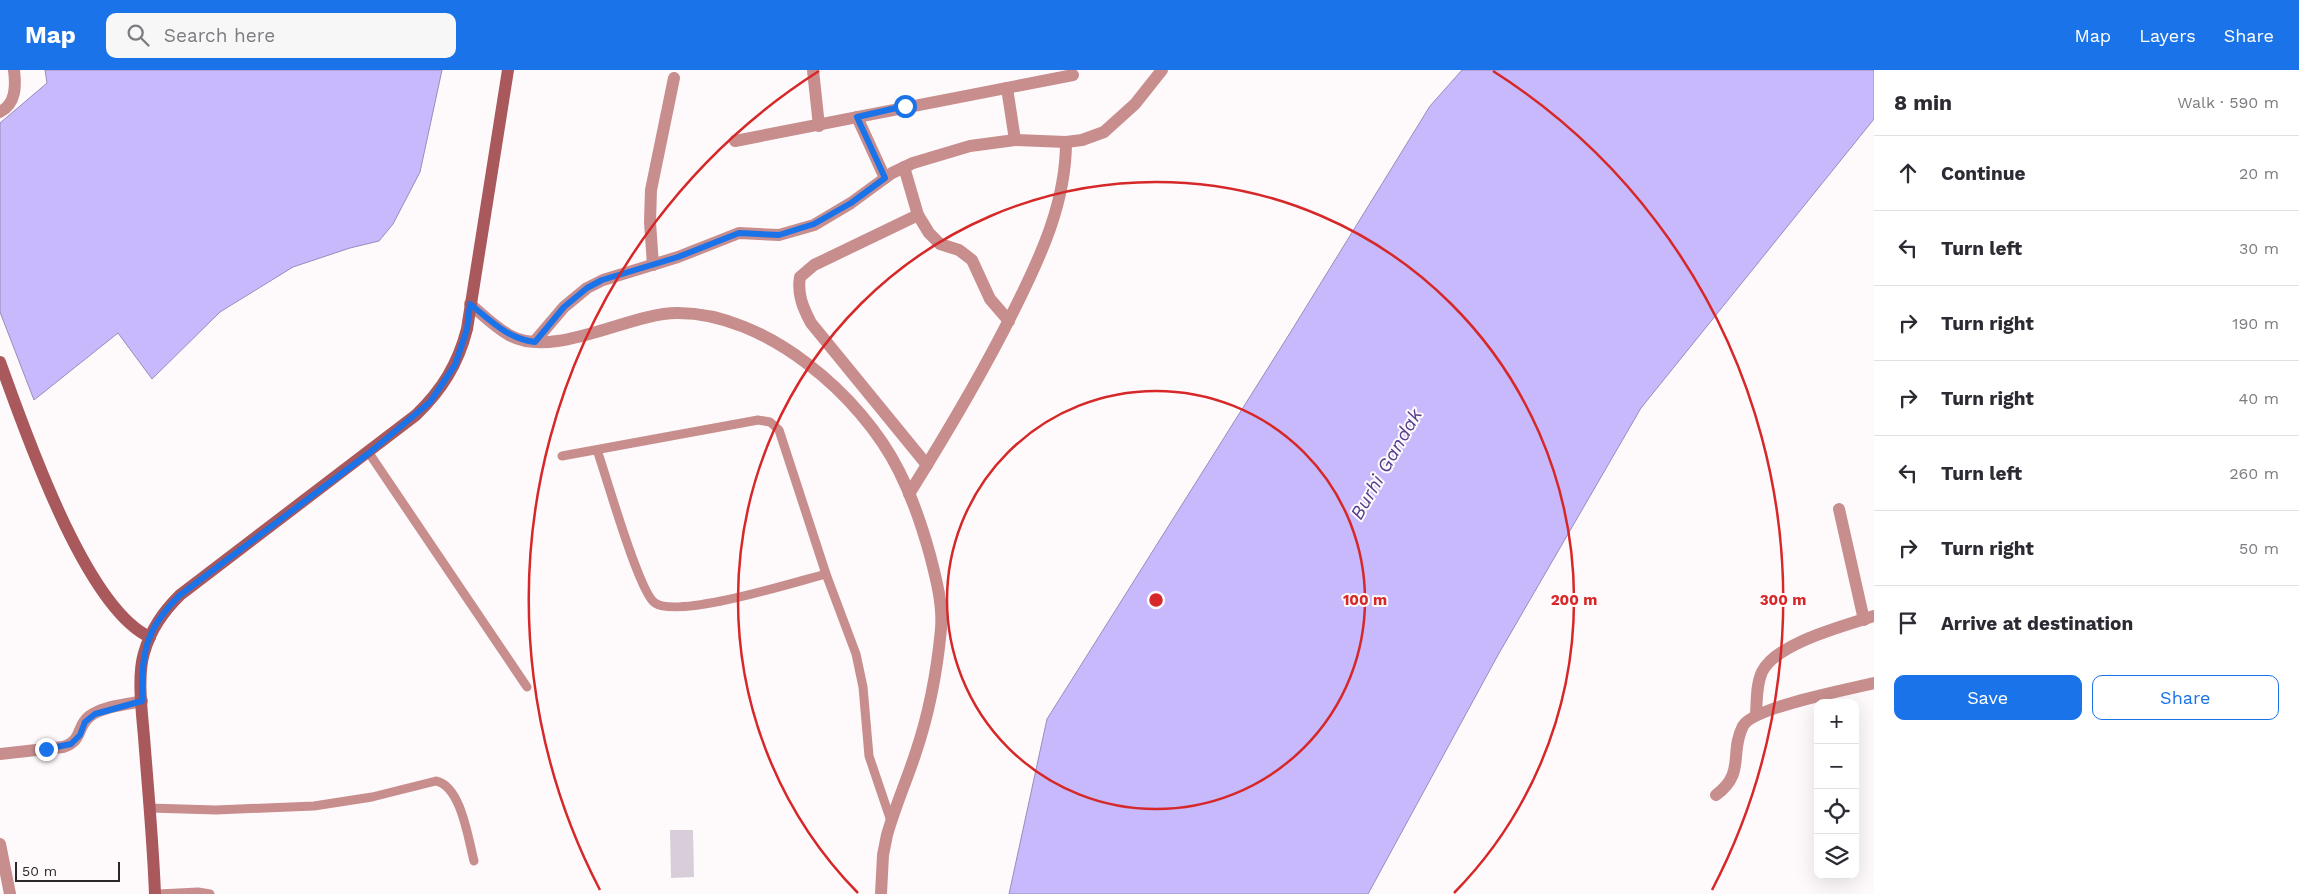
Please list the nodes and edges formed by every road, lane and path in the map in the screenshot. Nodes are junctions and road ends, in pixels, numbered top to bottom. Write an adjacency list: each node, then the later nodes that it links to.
1 (14, 70): 8 (street)
2 (508, 70): 18 (street)
3 (813, 70): 10 (street)
4 (1162, 70): 13 (street)
5 (1073, 75): 7 (street)
6 (674, 78): 17 (street)
7 (1007, 88): 9 (street); 11 (street)
8 (0, 112)
9 (857, 117): 10 (street); 15 (street)
10 (819, 126): 12 (street)
11 (1015, 140): 13 (street); 14 (street)
12 (735, 141)
13 (1066, 142): 19 (street)
14 (904, 168): 15 (street); 16 (street)
15 (885, 178): 17 (street)
16 (918, 215): 19 (street); 25 (street)
17 (653, 265): 20 (street)
18 (470, 304): 20 (street); 23 (street)
19 (1009, 321): 25 (street)
20 (535, 342): 26 (street)
21 (0, 362): 30 (street)
22 (597, 450): 24 (lane); 28 (lane); 28 (lane)
23 (369, 453): 30 (street); 32 (lane)
24 (562, 456)
25 (927, 465): 26 (street)
26 (909, 494): 40 (street)
27 (1839, 509): 29 (street)
28 (826, 574): 40 (lane)
29 (1869, 618): 36 (street)
30 (150, 637): 34 (street)
31 (1874, 683): 33 (street)
32 (526, 687)
33 (1823, 699)
34 (142, 701): 37 (street); 39 (street)
35 (1814, 701): 36 (street)
36 (1756, 714): 38 (street)
37 (0, 754)
38 (1716, 795)
39 (149, 808): 42 (lane); 44 (street)
40 (891, 821): 46 (street)
41 (0, 844): 43 (street)
42 (474, 861)
43 (10, 894)
44 (156, 894): 45 (lane)
45 (210, 894)
46 (882, 894)

